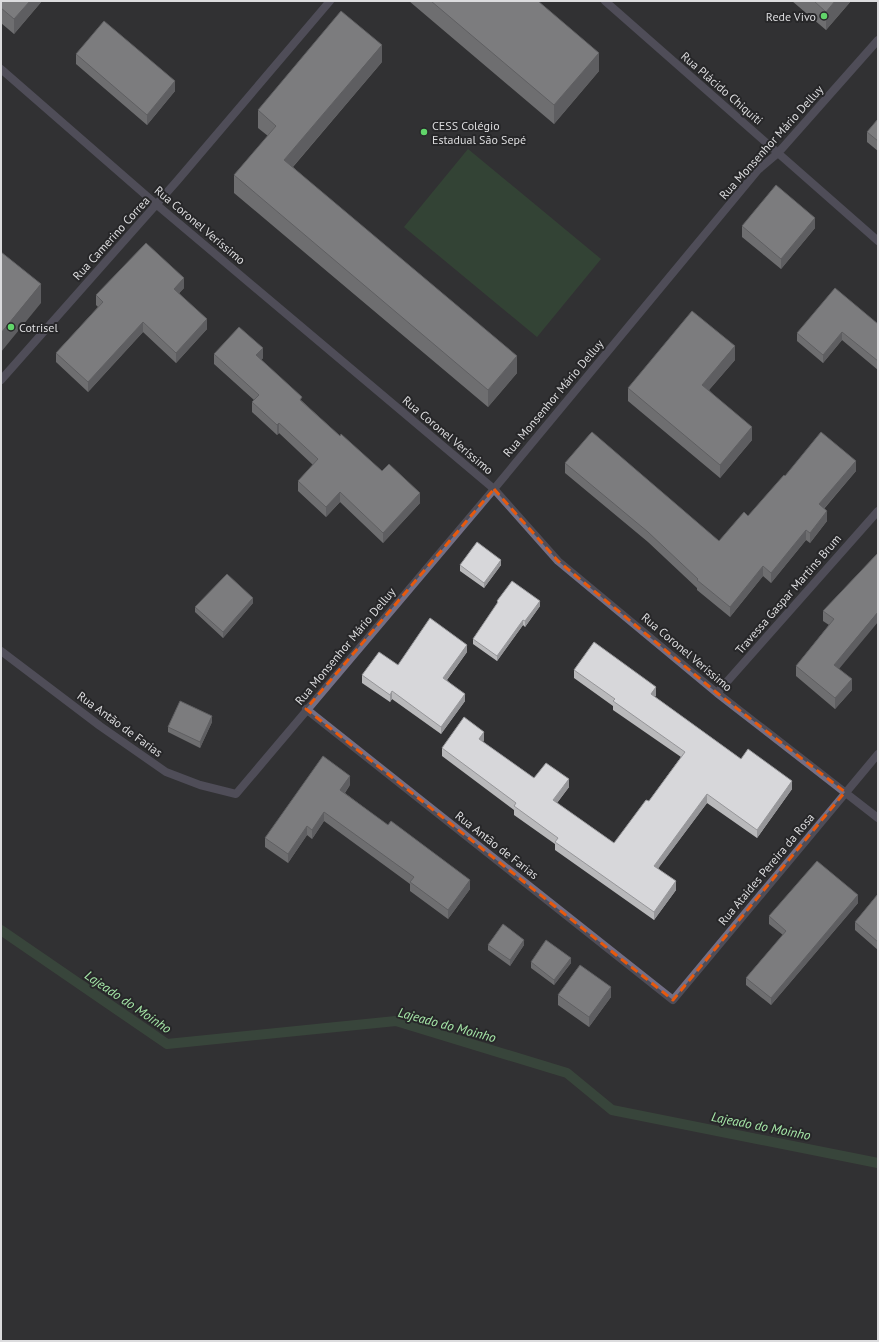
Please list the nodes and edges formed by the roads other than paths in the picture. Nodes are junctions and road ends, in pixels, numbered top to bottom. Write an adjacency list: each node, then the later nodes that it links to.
1 (330, 1): 6 (street, Rua Camerino Correa)
2 (605, 1): 5 (street, Rua Plácido Chiquiti)
3 (878, 40): 5 (street, Rua Monsenhor Mário Delluy)
4 (1, 69): 6 (street, Rua Coronel Veríssimo)
5 (778, 153): 7 (street, Rua Plácido Chiquiti); 9 (street, Rua Monsenhor Mário Delluy)
6 (157, 205): 8 (street, Rua Camerino Correa); 9 (street, Rua Coronel Veríssimo)
7 (878, 241)
8 (1, 380)
9 (494, 489): 12 (street, Rua Coronel Veríssimo); 13 (street, Rua Monsenhor Mário Delluy)
10 (878, 511): 12 (street, Travessa Gaspar Martins Brum)
11 (1, 651): 16 (street, Rua Antão de Farias)
12 (717, 693): 15 (street, Rua Coronel Veríssimo)
13 (306, 709): 16 (street, Rua Monsenhor Mário Delluy); 18 (street, Rua Antão de Farias)
14 (878, 754): 15 (street, Rua Ataides Pereira da Rosa)
15 (845, 792): 17 (street, Rua Coronel Veríssimo); 18 (street, Rua Ataides Pereira da Rosa)
16 (236, 794)
17 (878, 818)
18 (673, 1000)

